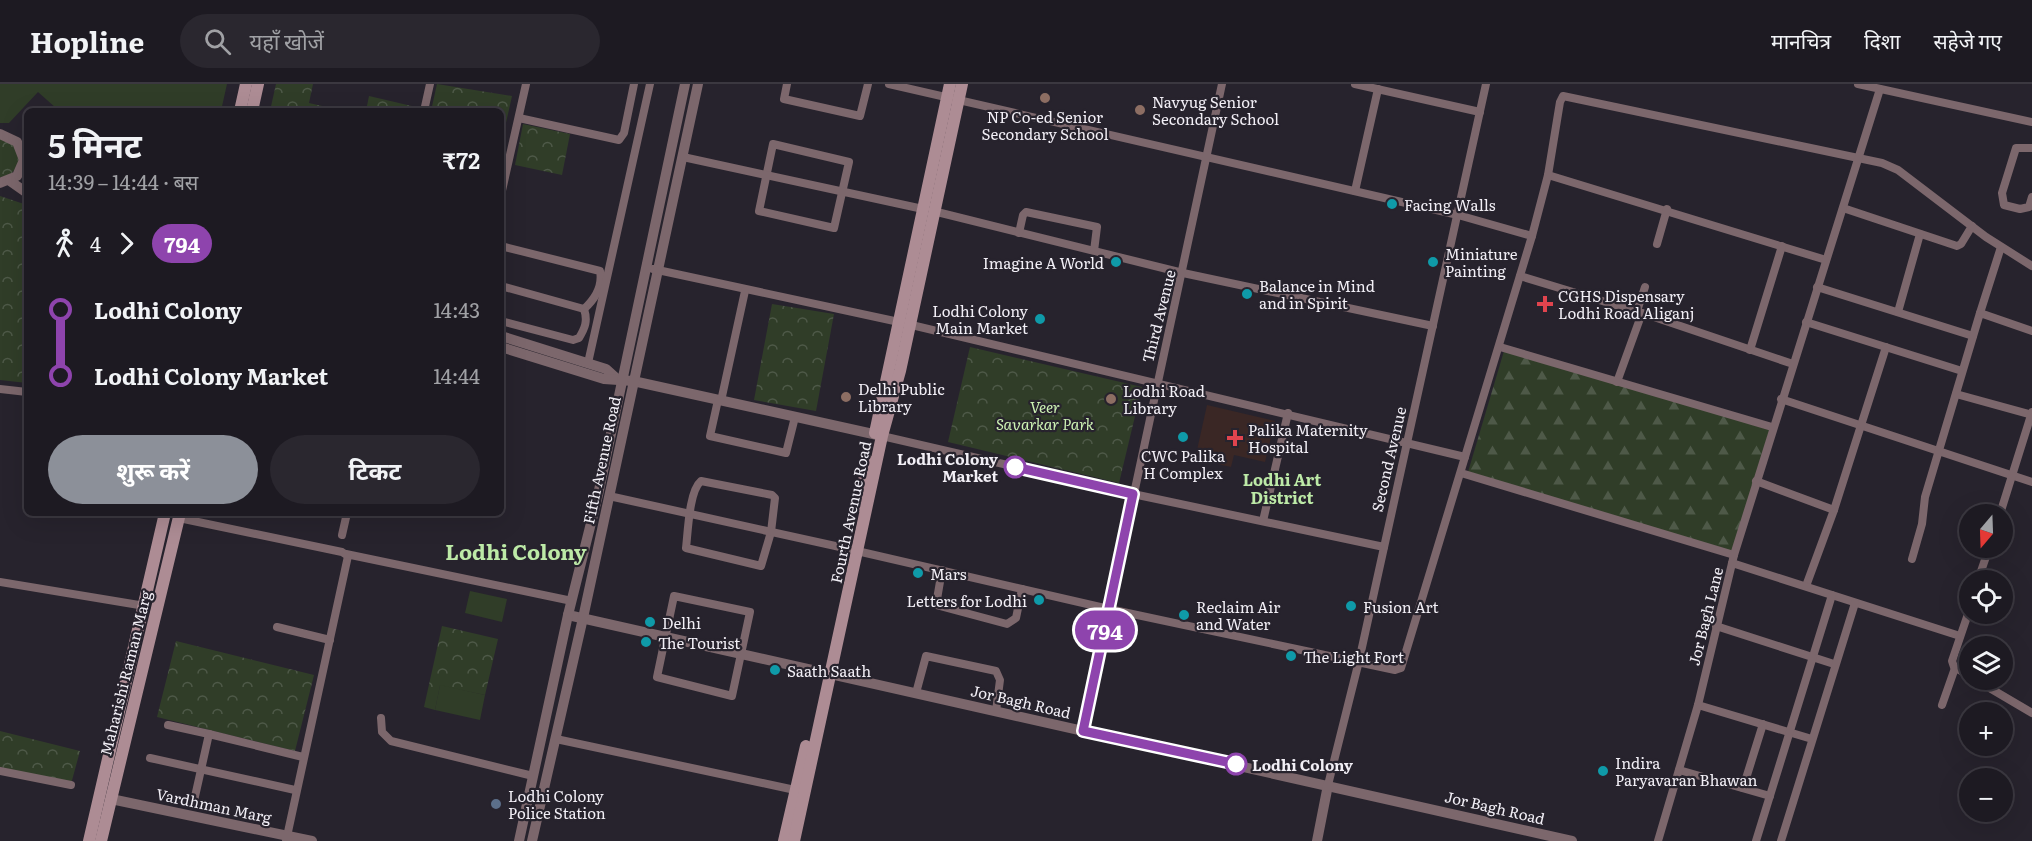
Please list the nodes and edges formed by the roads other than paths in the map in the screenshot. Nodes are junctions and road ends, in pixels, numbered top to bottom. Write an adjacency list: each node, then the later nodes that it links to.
1 (246, 84): 20 (main road)
2 (258, 84): 21 (main road)
3 (430, 84): 22 (street)
4 (526, 84): 24 (street)
5 (634, 84): 24 (street)
6 (650, 84): 79 (street)
7 (685, 84): 56 (street, Fifth Avenue Road)
8 (698, 84): 28 (street, Fifth Avenue Road)
9 (787, 84): 10 (street)
10 (868, 84)
11 (889, 84): 19 (street)
12 (962, 84): 19 (main road, Fourth Avenue Road)
13 (1222, 84): 30 (street, Third Avenue)
14 (1355, 84): 17 (street)
15 (1486, 84): 23 (street, Second Avenue)
16 (1858, 84): 18 (street)
17 (1378, 89): 23 (street); 37 (street)
18 (1880, 89): 25 (street); 31 (street, Jor Bagh Lane)
19 (952, 93): 30 (street); 43 (main road, Fourth Avenue Road)
20 (241, 108)
21 (253, 108)
22 (425, 108)
23 (1480, 112): 44 (street, Second Avenue)
24 (519, 118): 36 (street)
25 (2032, 122)
26 (0, 134): 29 (street)
27 (2032, 148): 40 (street)
28 (682, 157): 33 (street); 57 (street, Fifth Avenue Road)
29 (24, 158)
30 (1208, 158): 37 (street); 58 (street, Third Avenue)
31 (1858, 159): 34 (street); 41 (street, Jor Bagh Lane); 45 (street)
32 (24, 167): 35 (street)
33 (766, 175): 39 (street); 39 (street); 39 (street)
34 (1548, 175): 42 (street); 48 (street)
35 (5, 182): 38 (street)
36 (504, 182)
37 (1355, 191): 44 (street)
38 (24, 192)
39 (844, 192): 43 (street)
40 (2032, 197)
41 (1843, 208): 47 (street); 54 (street, Jor Bagh Lane)
42 (1667, 209): 49 (street); 50 (street)
43 (928, 210): 46 (street); 70 (main road, Fourth Avenue Road)
44 (1458, 215): 48 (street); 71 (street, Second Avenue)
45 (1972, 226): 47 (street); 52 (street)
46 (1019, 233): 53 (street); 53 (street)
47 (1920, 234): 66 (street)
48 (1532, 236): 59 (street)
49 (1657, 243)
50 (1782, 246): 54 (street); 78 (street)
51 (504, 247): 64 (street)
52 (2001, 247): 55 (street); 67 (street)
53 (1094, 252): 58 (street)
54 (1826, 260): 62 (street, Jor Bagh Lane)
55 (2032, 266)
56 (647, 268): 57 (street); 82 (street, Fifth Avenue Road)
57 (659, 270): 63 (street); 82 (street, Fifth Avenue Road)
58 (1183, 273): 71 (street); 84 (street, Third Avenue)
59 (1520, 276): 65 (street); 75 (street)
60 (504, 287): 64 (street)
61 (1645, 287): 65 (street)
62 (1817, 287): 66 (street); 69 (street, Jor Bagh Lane)
63 (745, 291): 70 (street); 89 (street)
64 (584, 309): 68 (street)
65 (1639, 312): 78 (street); 83 (street)
66 (1898, 312): 73 (street)
67 (1980, 313): 72 (street); 73 (street)
68 (504, 322)
69 (1806, 322): 76 (street); 80 (street, Jor Bagh Lane)
70 (904, 323): 84 (street); 95 (main road, Fourth Avenue Road)
71 (1433, 326): 96 (street, Second Avenue)
72 (2032, 331)
73 (1973, 336): 81 (street)
74 (504, 337): 79 (street)
75 (1500, 347): 83 (street); 98 (street)
76 (1886, 347): 81 (street); 93 (street)
77 (504, 348): 82 (street)
78 (1750, 350): 80 (street)
79 (588, 363): 82 (street)
80 (1793, 364): 88 (street, Jor Bagh Lane)
81 (1962, 371): 87 (street)
82 (624, 379): 89 (street); 104 (street, Fifth Avenue Road); 125 (street, Fifth Avenue Road)
83 (1617, 382): 94 (street)
84 (1156, 383): 90 (street); 103 (street, Third Avenue)
85 (0, 389): 86 (street)
86 (24, 392)
87 (1956, 394): 91 (street); 97 (street)
88 (1781, 399): 93 (street); 94 (street, Jor Bagh Lane)
89 (720, 401): 92 (street); 92 (street)
90 (1288, 413): 96 (street); 112 (street)
91 (2032, 414): 100 (street)
92 (795, 417): 95 (street)
93 (1862, 426): 97 (street); 106 (street)
94 (1772, 427): 101 (street, Jor Bagh Lane)
95 (878, 435): 103 (street); 116 (main road, Fourth Avenue Road)
96 (1408, 442): 98 (street); 115 (street, Second Avenue)
97 (1938, 451): 100 (street); 119 (street)
98 (1465, 457): 99 (street)
99 (1461, 473): 118 (street); 140 (street)
100 (2012, 476): 102 (street); 105 (street)
101 (1756, 481): 106 (street); 118 (street, Jor Bagh Lane)
102 (2032, 482)
103 (1133, 494): 112 (street); 128 (street, Third Avenue)
104 (609, 496): 107 (street); 130 (street, Fifth Avenue Road)
105 (2003, 504)
106 (1834, 510): 122 (street)
107 (690, 514): 113 (street); 113 (street); 113 (street)
108 (164, 516): 127 (main road, Maharishi Raman Marg)
109 (179, 516): 171 (main road, Maharishi Raman Marg)
110 (183, 516): 117 (street)
111 (346, 516): 114 (street)
112 (1263, 521): 115 (street)
113 (771, 532): 116 (street)
114 (342, 535)
115 (1384, 547): 140 (street, Second Avenue)
116 (853, 550): 120 (street); 144 (main road, Fourth Avenue Road)
117 (346, 554): 125 (street); 137 (street)
118 (1733, 559): 122 (street); 132 (street, Jor Bagh Lane)
119 (1912, 559)
120 (942, 570): 123 (street); 123 (street)
121 (0, 582): 127 (street)
122 (1806, 586): 124 (street)
123 (1022, 589): 128 (street)
124 (1832, 595): 126 (street); 139 (street)
125 (572, 601): 129 (street, Fifth Avenue Road)
126 (1855, 603): 135 (street); 141 (street)
127 (145, 606): 174 (main road, Maharishi Raman Marg)
128 (1109, 609): 140 (street); 154 (street, Third Avenue)
129 (568, 615): 130 (street, Jor Bagh Road); 164 (street, Fifth Avenue Road)
130 (584, 618): 134 (street, Jor Bagh Road); 158 (street, Fifth Avenue Road)
131 (1964, 624): 135 (street)
132 (1716, 626): 139 (street); 147 (street, Jor Bagh Lane)
133 (277, 627): 137 (street)
134 (664, 636): 138 (street, Jor Bagh Road); 138 (street); 138 (street)
135 (1960, 636)
136 (1959, 639): 142 (street)
137 (330, 640): 159 (street)
138 (742, 654): 144 (street, Jor Bagh Road)
139 (1813, 657): 141 (street); 155 (street)
140 (1359, 661): 166 (street, Second Avenue)
141 (1834, 664): 157 (street)
142 (1955, 668): 143 (street); 148 (street)
143 (1959, 670)
144 (826, 672): 146 (street, Jor Bagh Road); 169 (main road, Fourth Avenue Road); 180 (main road, Fourth Avenue Road)
145 (1994, 690): 149 (street)
146 (916, 693): 150 (street, Jor Bagh Road); 150 (street)
147 (1698, 705): 152 (street); 162 (street, Jor Bagh Lane)
148 (1942, 705)
149 (2031, 710)
150 (996, 711): 154 (street, Jor Bagh Road)
151 (381, 718): 164 (street)
152 (1763, 724): 155 (street); 167 (street)
153 (168, 725): 156 (street)
154 (1083, 731): 166 (street, Jor Bagh Road)
155 (1790, 732): 157 (street); 170 (street)
156 (209, 734): 159 (street); 161 (street)
157 (1812, 738): 185 (street)
158 (556, 739): 169 (street); 178 (street, Fifth Avenue Road)
159 (303, 757): 168 (street)
160 (150, 758): 161 (street)
161 (200, 769): 168 (street); 172 (street)
162 (1679, 770): 167 (street); 183 (street, Jor Bagh Lane)
163 (0, 771): 165 (street)
164 (533, 776): 177 (street, Fifth Avenue Road)
165 (71, 785)
166 (1328, 785): 181 (street, Second Avenue); 182 (street, Jor Bagh Road)
167 (1743, 788): 170 (street)
168 (296, 790): 173 (street)
169 (795, 790): 179 (main road, Fourth Avenue Road)
170 (1770, 796): 184 (street)
171 (111, 799): 173 (street, Vardhman Marg); 175 (main road, Maharishi Raman Marg)
172 (194, 801)
173 (287, 839): 176 (street, Vardhman Marg)
174 (89, 841)
175 (101, 841)
176 (312, 841)
177 (519, 841)
178 (531, 841)
179 (784, 841)
180 (794, 841)
181 (1317, 841)
182 (1572, 841)
183 (1658, 841)
184 (1756, 841)
185 (1781, 841)

